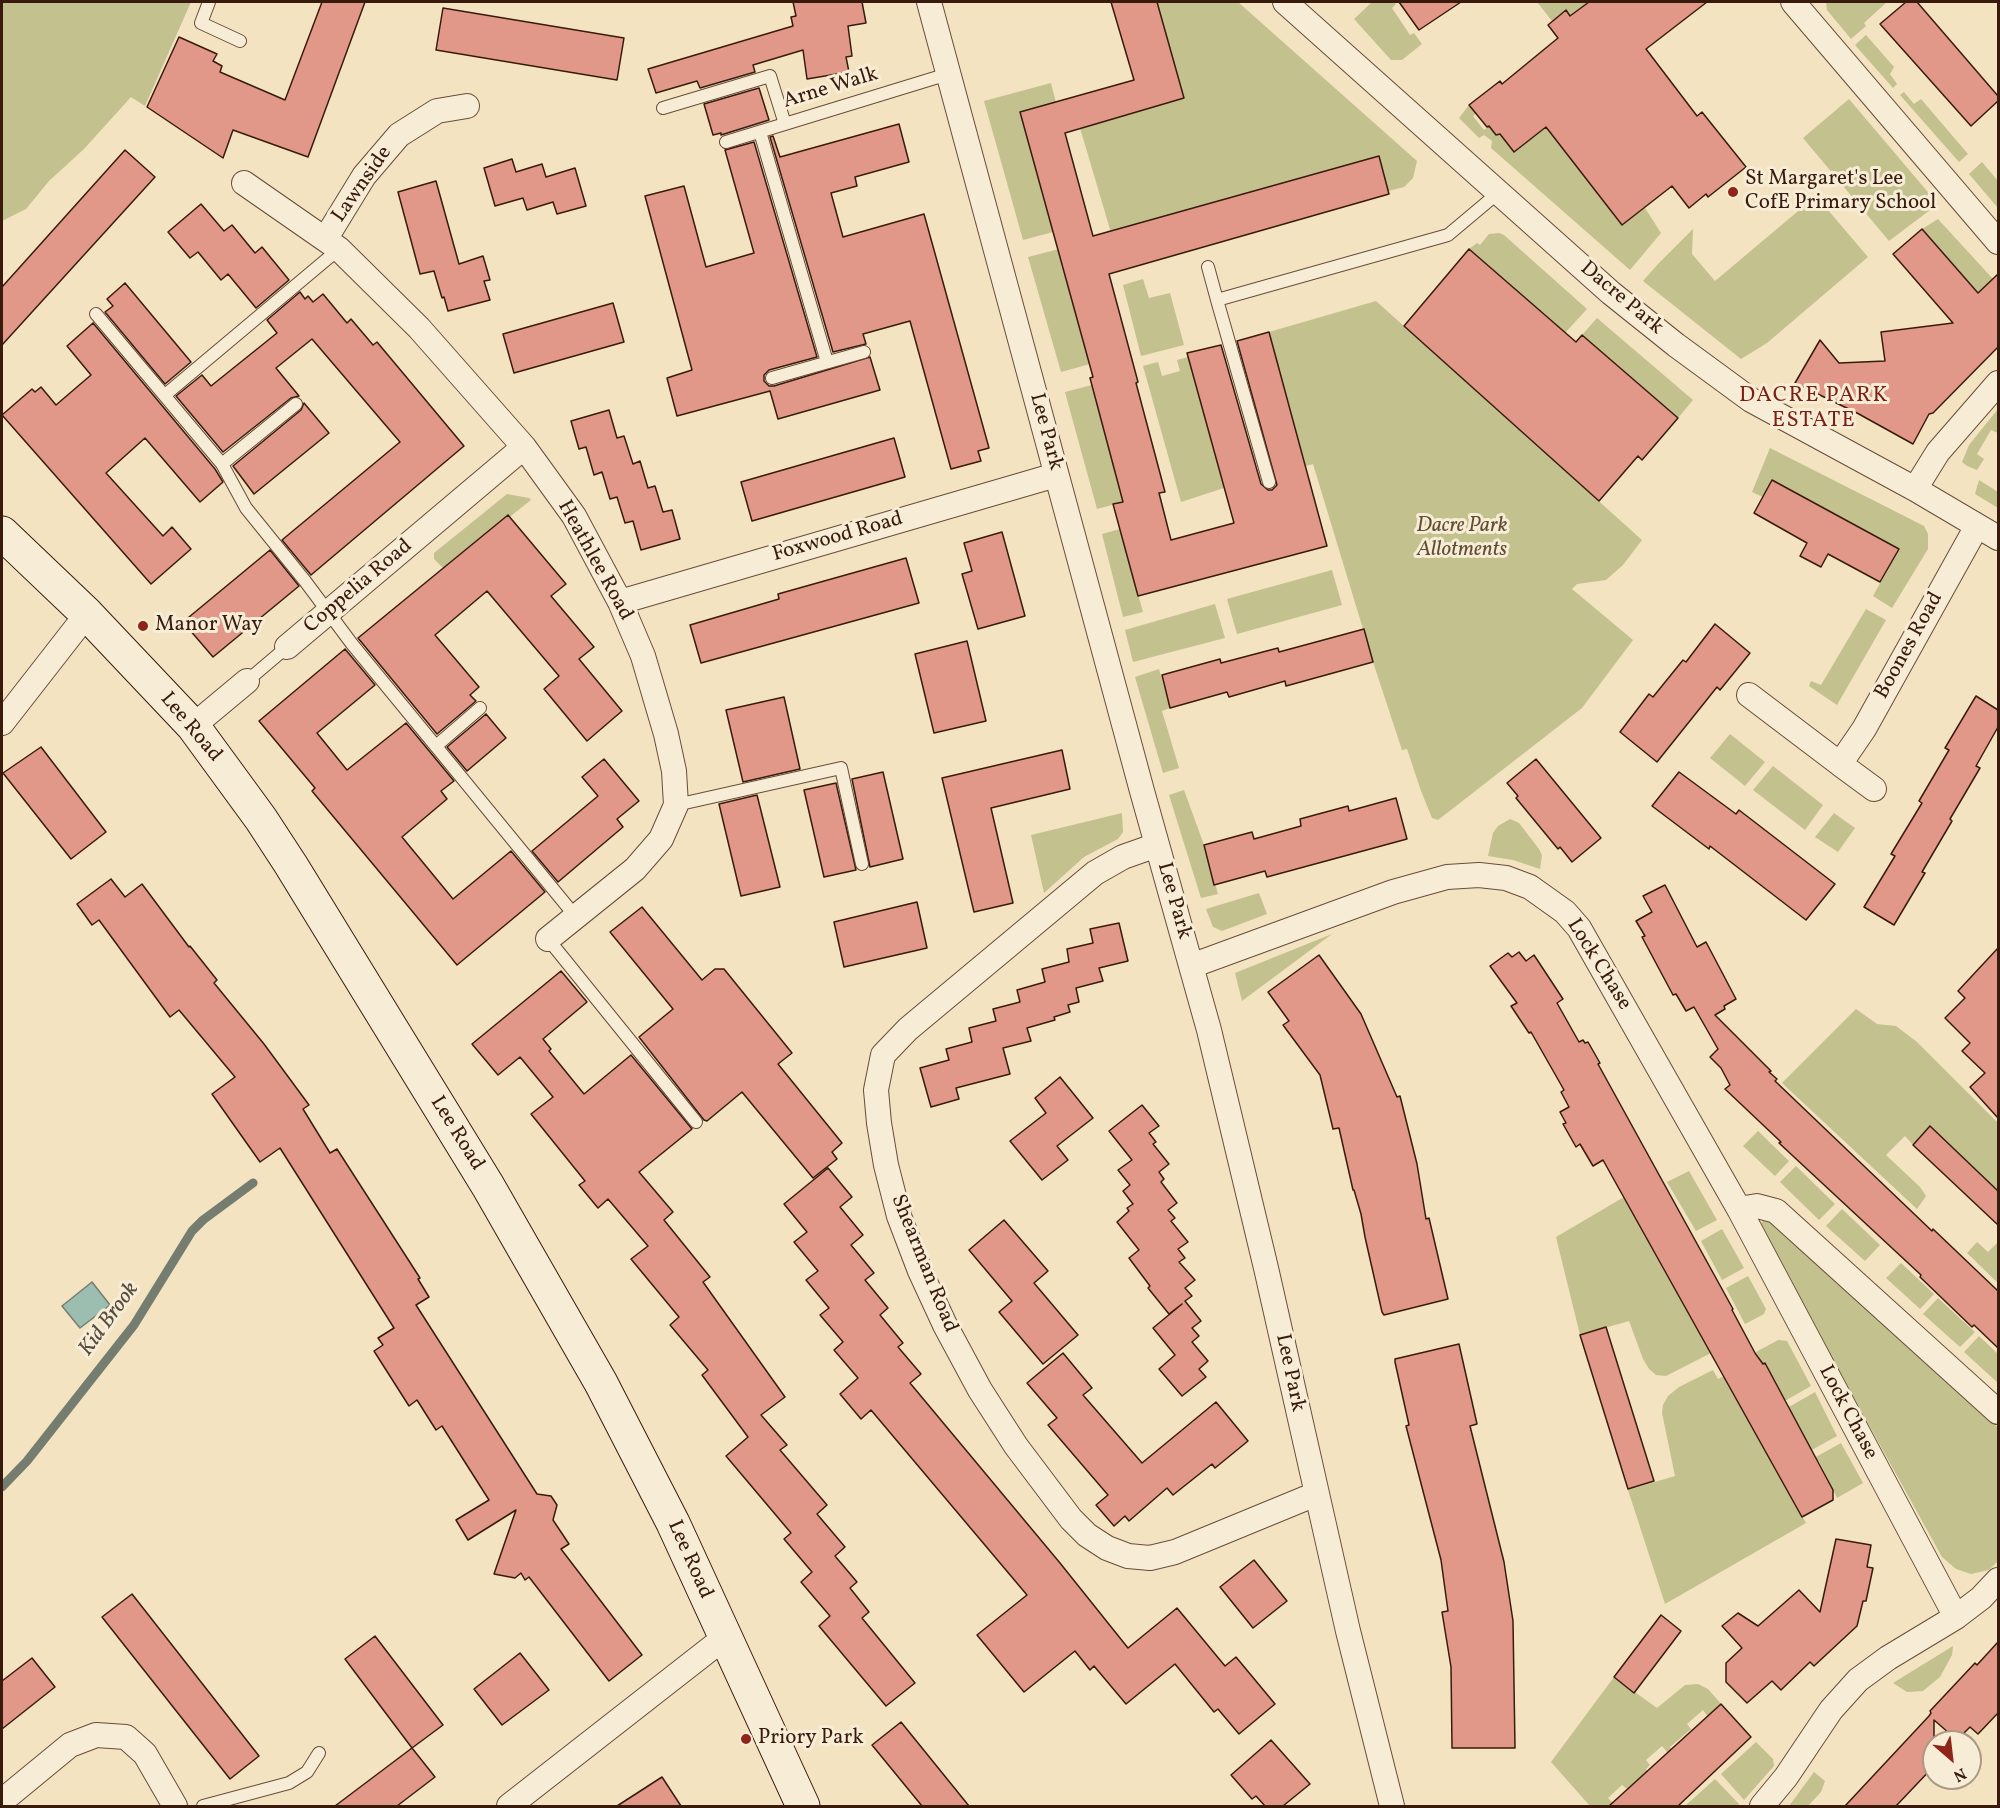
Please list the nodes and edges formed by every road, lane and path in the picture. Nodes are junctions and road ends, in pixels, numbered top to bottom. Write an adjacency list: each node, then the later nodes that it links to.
1 (209, 2): 5 (lane)
2 (929, 2): 6 (street, Lee Park)
3 (1285, 2): 13 (street, Dacre Park)
4 (1793, 2): 14 (street)
5 (240, 40)
6 (948, 74): 9 (lane, Arne Walk); 27 (street, Lee Park)
7 (467, 106): 15 (street, Lawnside)
8 (663, 108): 9 (lane)
9 (785, 123): 10 (lane, Arne Walk)
10 (760, 132): 11 (lane, Arne Walk); 20 (lane)
11 (726, 142)
12 (244, 183): 15 (street, Heathlee Road)
13 (1498, 193): 17 (lane); 29 (street, Dacre Park)
14 (1998, 242)
15 (332, 244): 23 (lane); 25 (street, Heathlee Road)
16 (1208, 267): 17 (lane)
17 (1217, 300): 28 (lane)
18 (96, 314): 23 (lane)
19 (864, 352): 20 (lane)
20 (827, 362): 21 (lane)
21 (772, 378)
22 (1998, 383): 29 (street)
23 (165, 395): 26 (lane)
24 (296, 404): 26 (lane)
25 (524, 447): 33 (street, Heathlee Road); 34 (street, Coppelia Road)
26 (222, 464): 34 (lane)
27 (1056, 475): 33 (street, Foxwood Road); 46 (street, Lee Park)
28 (1269, 482)
29 (1915, 489): 30 (street, Dacre Park)
30 (1977, 526): 32 (street, Dacre Park); 43 (street, Boones Road)
31 (2, 532): 35 (main road, Lee Road)
32 (1998, 538)
33 (620, 602): 45 (street, Heathlee Road)
34 (328, 612): 36 (street, Coppelia Road); 42 (lane)
35 (87, 614): 40 (street); 41 (main road, Lee Road)
36 (287, 647): 37 (lane, Coppelia Road)
37 (247, 681): 41 (street, Coppelia Road)
38 (1749, 695): 43 (street)
39 (480, 708): 42 (lane)
40 (2, 723)
41 (193, 726): 57 (main road, Lee Road)
42 (436, 746): 48 (lane)
43 (1840, 764): 44 (street)
44 (1874, 789)
45 (676, 805): 47 (lane); 48 (street, Heathlee Road)
46 (1157, 845): 50 (street, Lee Park); 54 (street, Shearman Road)
47 (862, 864)
48 (576, 917): 49 (street, Heathlee Road)
49 (548, 939): 51 (lane)
50 (1191, 966): 52 (street, Lock Chase); 54 (street, Lee Park)
51 (696, 1122)
52 (1739, 1209): 53 (street); 56 (street, Lock Chase)
53 (1998, 1412)
54 (1316, 1494): 64 (street, Lee Park)
55 (1998, 1580): 56 (street)
56 (1956, 1617): 65 (street)
57 (724, 1638): 62 (street); 63 (main road, Lee Road)
58 (319, 1753): 61 (lane)
59 (2, 1801): 60 (street)
60 (175, 1806)
61 (203, 1806)
62 (508, 1806)
63 (803, 1806)
64 (1392, 1806)
65 (1762, 1806)

